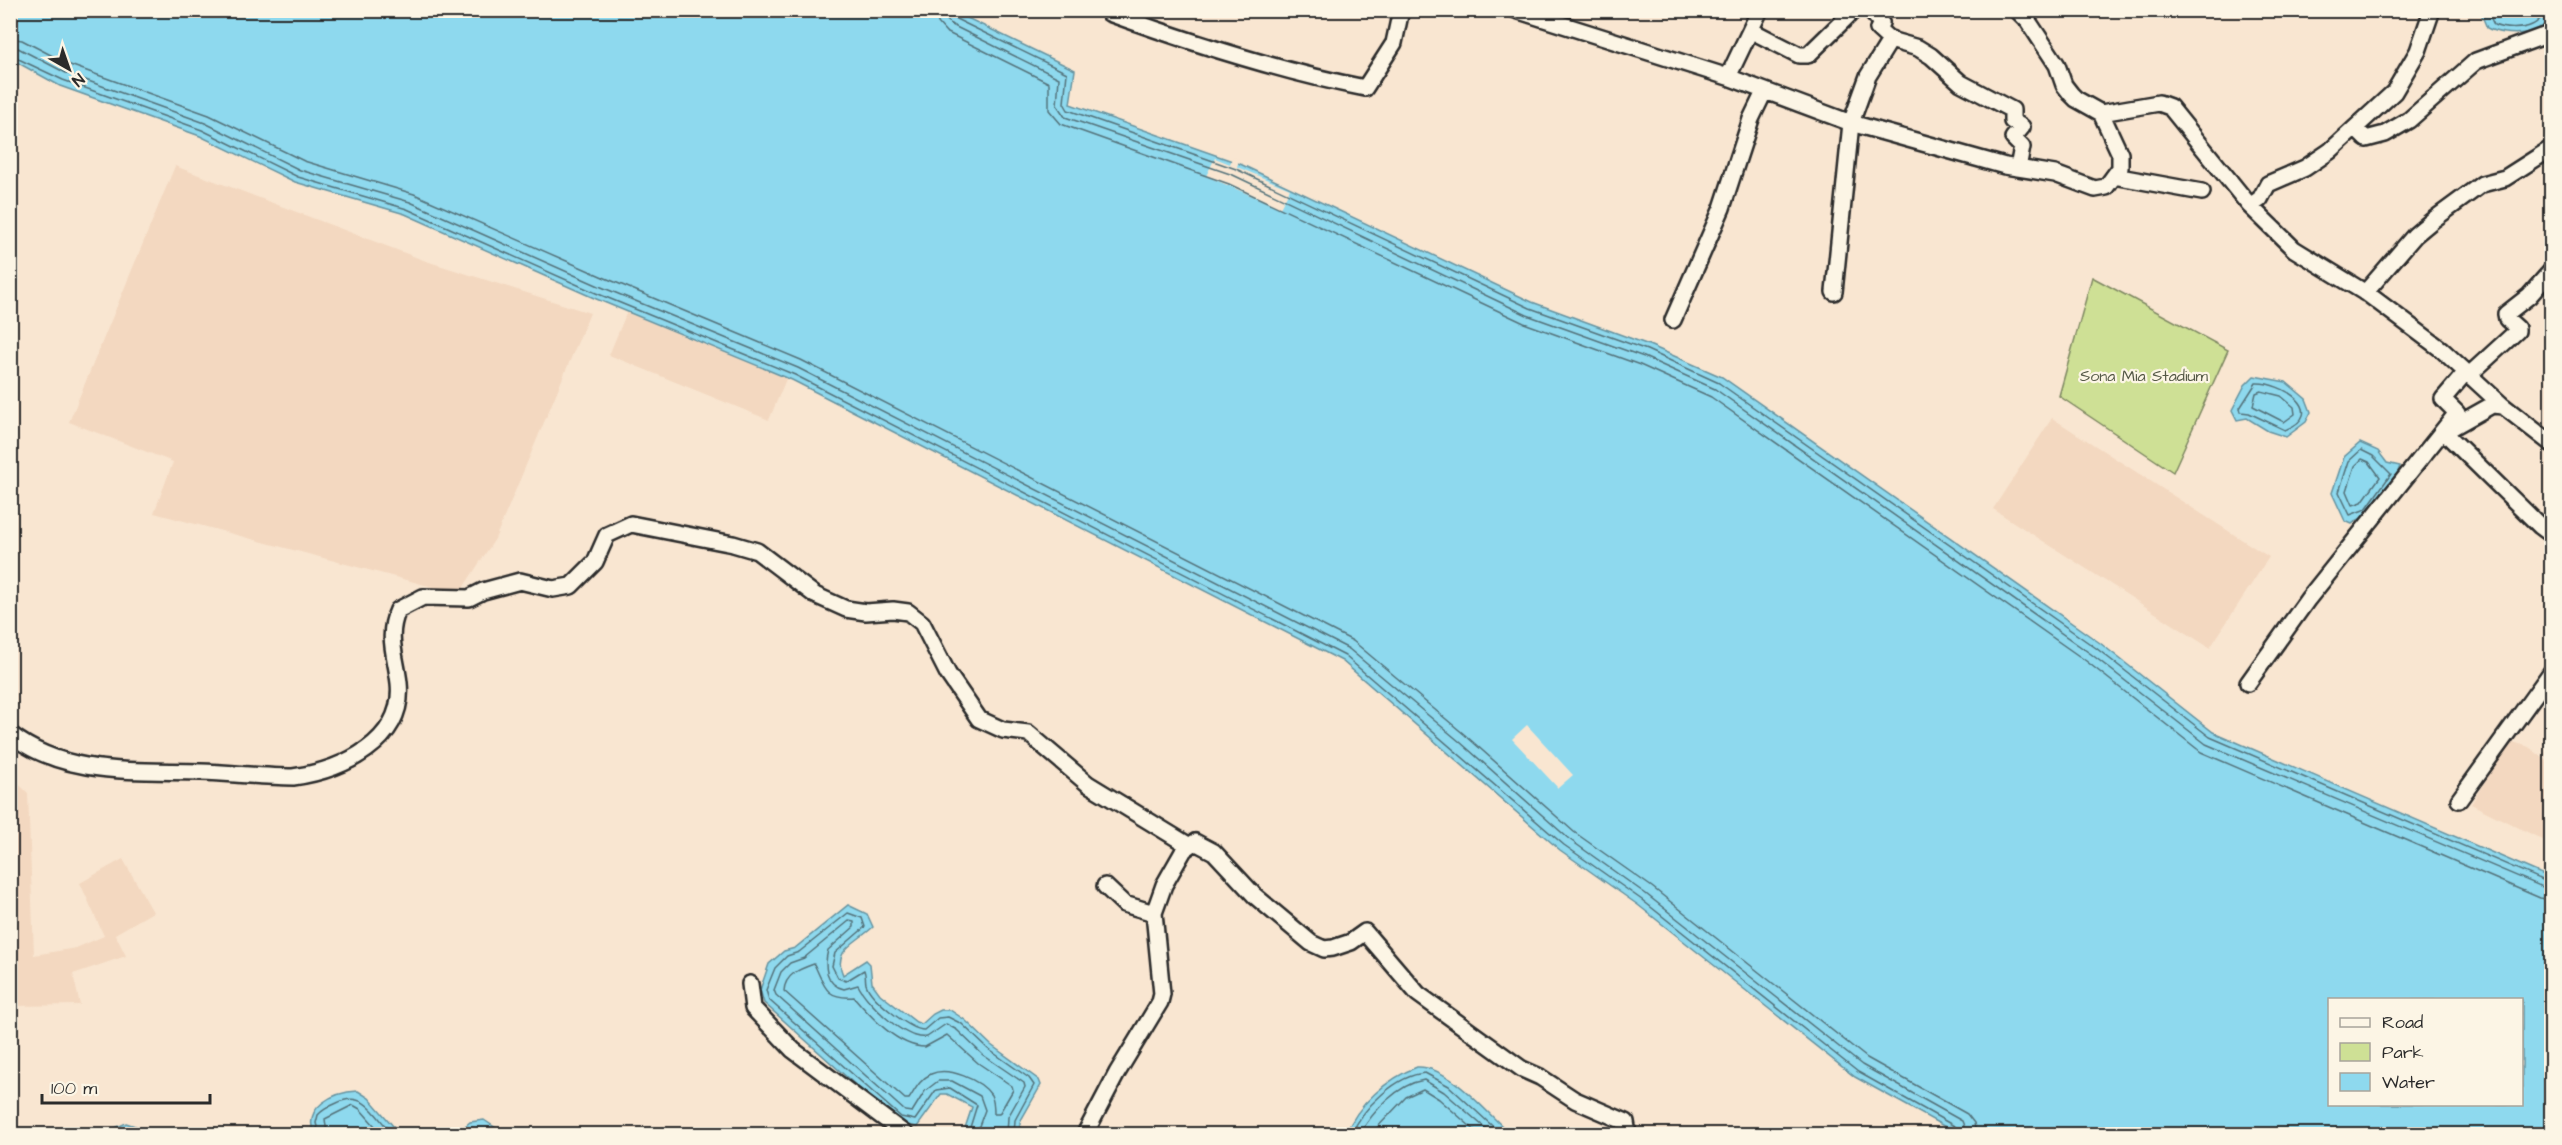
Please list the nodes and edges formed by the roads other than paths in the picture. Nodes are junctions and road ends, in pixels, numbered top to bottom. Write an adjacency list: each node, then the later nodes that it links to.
1 (1401, 10): 8 (street)
2 (1516, 10): 12 (street)
3 (1760, 10): 9 (street)
4 (1854, 10): 9 (street)
5 (1870, 10): 11 (street)
6 (2018, 10): 14 (street)
7 (2432, 10): 16 (street)
8 (1109, 13)
9 (1752, 31): 12 (street)
10 (2552, 33): 16 (street)
11 (1891, 39): 15 (street); 18 (street)
12 (1728, 77): 13 (street)
13 (1764, 92): 15 (street); 25 (street)
14 (2101, 112): 19 (street); 21 (street)
15 (1851, 123): 18 (street); 23 (street)
16 (2356, 129): 21 (street)
17 (2552, 147): 24 (street)
18 (2018, 168): 19 (street)
19 (2114, 176): 20 (street)
20 (2202, 192)
21 (2250, 206): 24 (street)
22 (2552, 270): 26 (street)
23 (1834, 292)
24 (2365, 293): 26 (street)
25 (1673, 320)
26 (2468, 374): 27 (street); 29 (street)
27 (2503, 406): 28 (street); 29 (street)
28 (2525, 422)
29 (2444, 432): 30 (street); 32 (street)
30 (2552, 535)
31 (2552, 670): 34 (street)
32 (2248, 683)
33 (10, 734): 35 (street)
34 (2459, 800)
35 (1188, 845): 37 (street); 41 (street)
36 (1105, 886): 37 (street)
37 (1154, 913): 40 (street)
38 (750, 984): 39 (street)
39 (905, 1134)
40 (1084, 1134)
41 (1628, 1134)

